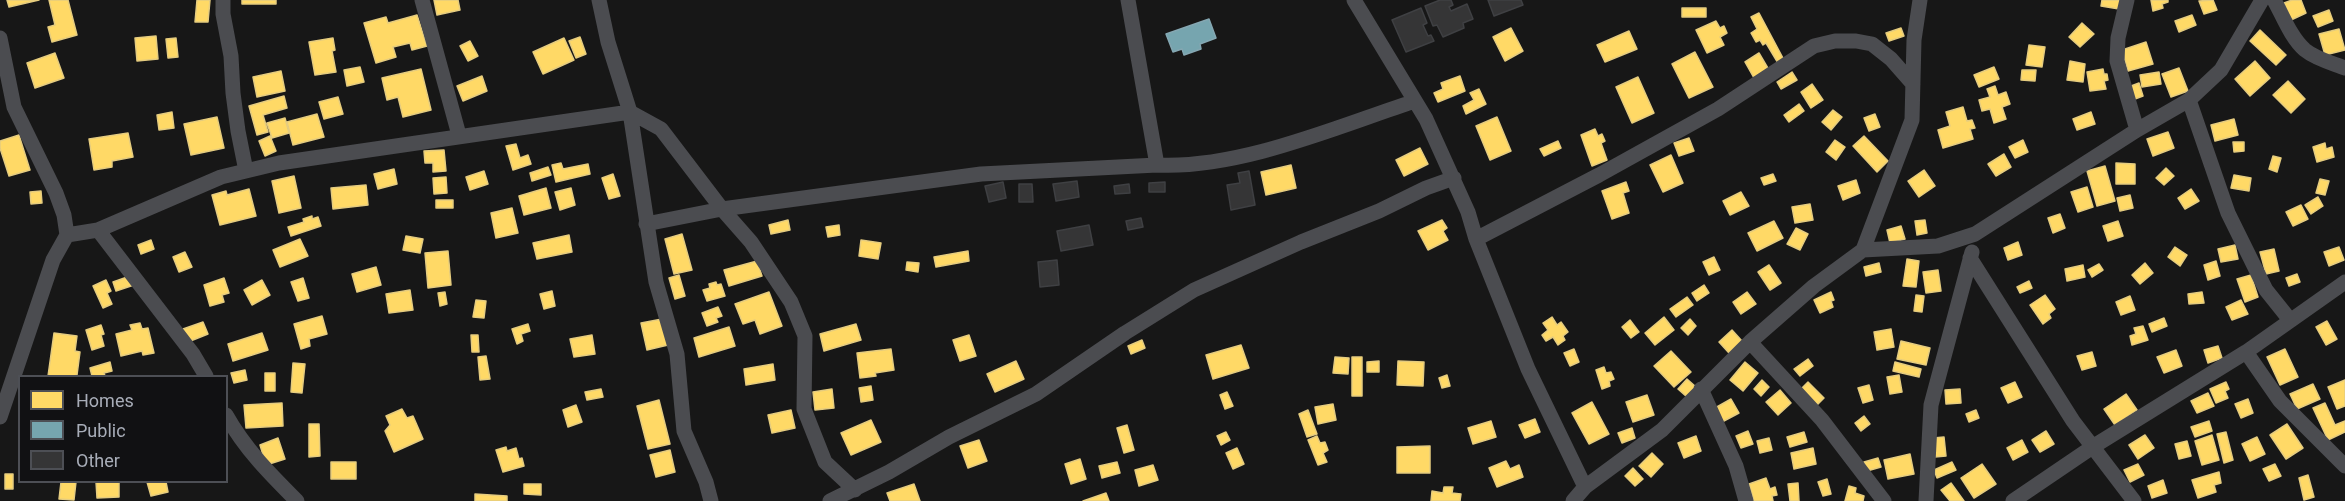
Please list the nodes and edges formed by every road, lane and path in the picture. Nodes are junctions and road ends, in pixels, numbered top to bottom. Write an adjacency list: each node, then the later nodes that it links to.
1 (223, 0): 19 (street)
2 (422, 0): 17 (street)
3 (599, 0): 15 (street)
4 (1128, 0): 18 (street)
5 (1354, 0): 14 (street)
6 (1920, 0): 12 (street)
7 (2127, 0): 16 (street)
8 (2262, 0): 13 (street)
9 (2274, 0): 11 (street)
10 (0, 38): 25 (street)
11 (2345, 68)
12 (1913, 84): 26 (street); 27 (street)
13 (2189, 100): 16 (street); 30 (street)
14 (1415, 101): 18 (street); 20 (street)
15 (630, 112): 17 (street); 21 (street); 22 (street)
16 (2137, 130): 24 (street)
17 (459, 135): 19 (street)
18 (1157, 165): 21 (street)
19 (246, 171): 23 (street)
20 (1454, 178): 26 (street); 40 (street)
21 (722, 209): 22 (street); 40 (street)
22 (646, 224): 42 (street)
23 (98, 230): 25 (street); 33 (street)
24 (1975, 234): 27 (street); 28 (street)
25 (67, 235): 35 (street)
26 (1476, 239): 39 (street)
27 (1863, 250): 31 (street)
28 (1970, 258): 37 (street); 47 (street)
29 (2345, 282): 30 (street)
30 (2290, 320): 32 (street)
31 (1750, 342): 34 (street); 46 (street)
32 (2246, 352): 37 (street); 38 (street)
33 (205, 375)
34 (1701, 389): 39 (street); 45 (street)
35 (0, 417)
36 (228, 418): 41 (street)
37 (2094, 446): 48 (street); 49 (street)
38 (2345, 466)
39 (1585, 487): 44 (street)
40 (855, 490): 43 (street)
41 (297, 501)
42 (711, 501)
43 (830, 501)
44 (1573, 501)
45 (1746, 501)
46 (1884, 501)
47 (1926, 501)
48 (2013, 501)
49 (2134, 501)

